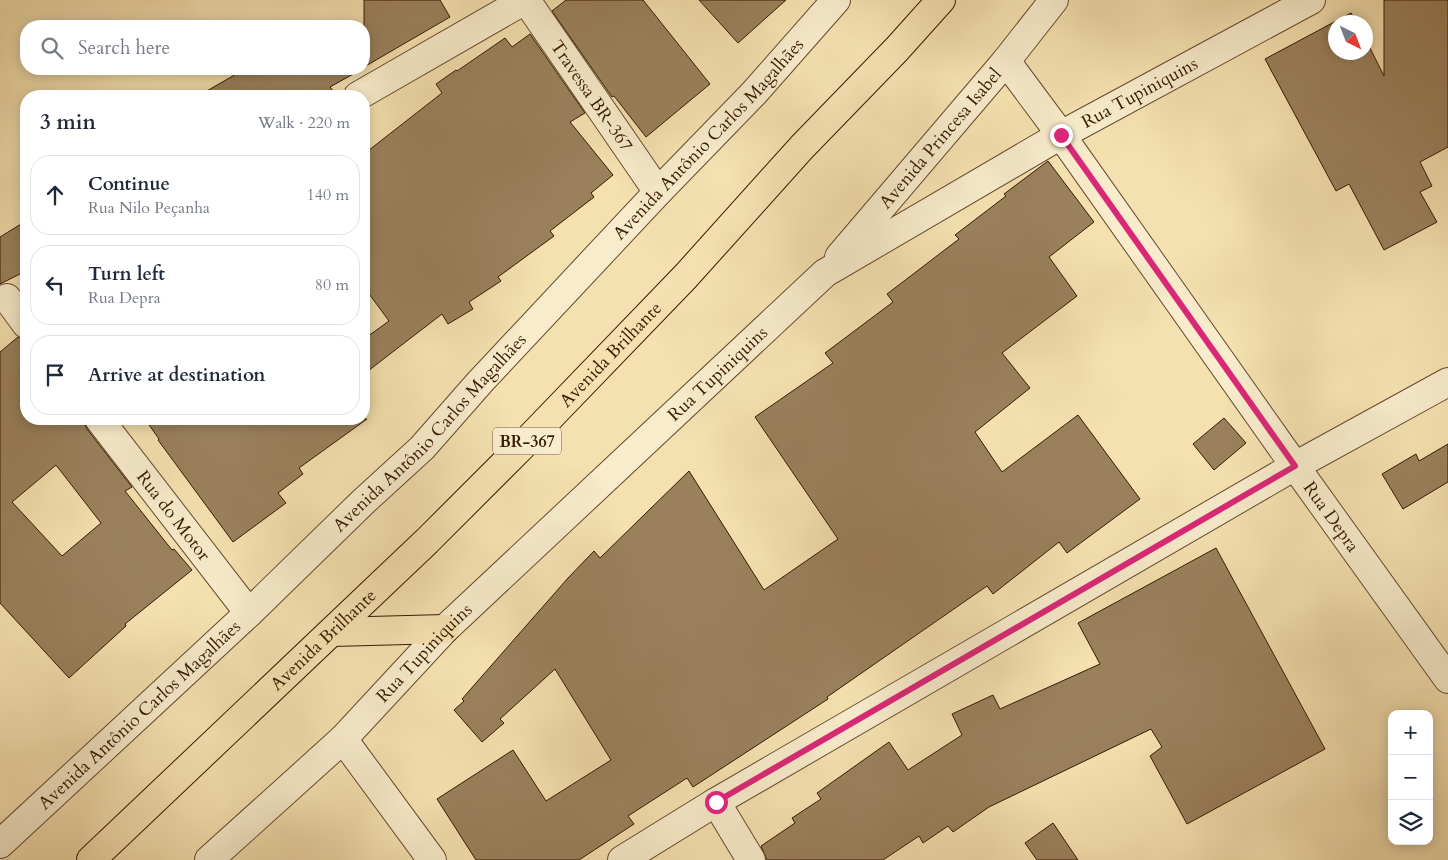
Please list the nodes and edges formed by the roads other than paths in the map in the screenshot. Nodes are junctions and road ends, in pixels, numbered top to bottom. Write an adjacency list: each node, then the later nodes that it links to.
1 (526, 0): 7 (street); 9 (street, Travessa BR-367)
2 (836, 0): 9 (street, Avenida Antônio Carlos Magalhães)
3 (941, 0): 18 (main road, Avenida Brilhante / BR-367)
4 (1054, 0): 6 (street, Avenida Princesa Isabel)
5 (1311, 0): 8 (street, Rua Tupiniquins)
6 (1006, 61): 8 (street, Rua Depra); 10 (street, Avenida Princesa Isabel)
7 (368, 90)
8 (1061, 135): 10 (street, Rua Tupiniquins); 15 (street, Rua Depra)
9 (658, 192): 16 (street, Avenida Antônio Carlos Magalhães)
10 (825, 273): 17 (street, Rua Tupiniquins)
11 (11, 296): 12 (street)
12 (20, 313)
13 (1448, 382): 15 (street)
14 (104, 425): 16 (street, Rua do Motor)
15 (1295, 466): 19 (street, Rua Depra); 21 (street)
16 (248, 613): 22 (street, Avenida Antônio Carlos Magalhães)
17 (445, 629): 18 (main road); 20 (street, Rua Tupiniquins)
18 (332, 632): 23 (main road, Avenida Brilhante / BR-367)
19 (1445, 670)
20 (343, 739): 24 (street, Rua Tupiniquins); 25 (street)
21 (716, 802): 26 (street); 27 (street)
22 (0, 844)
23 (91, 860)
24 (209, 860)
25 (432, 860)
26 (622, 860)
27 (751, 860)

